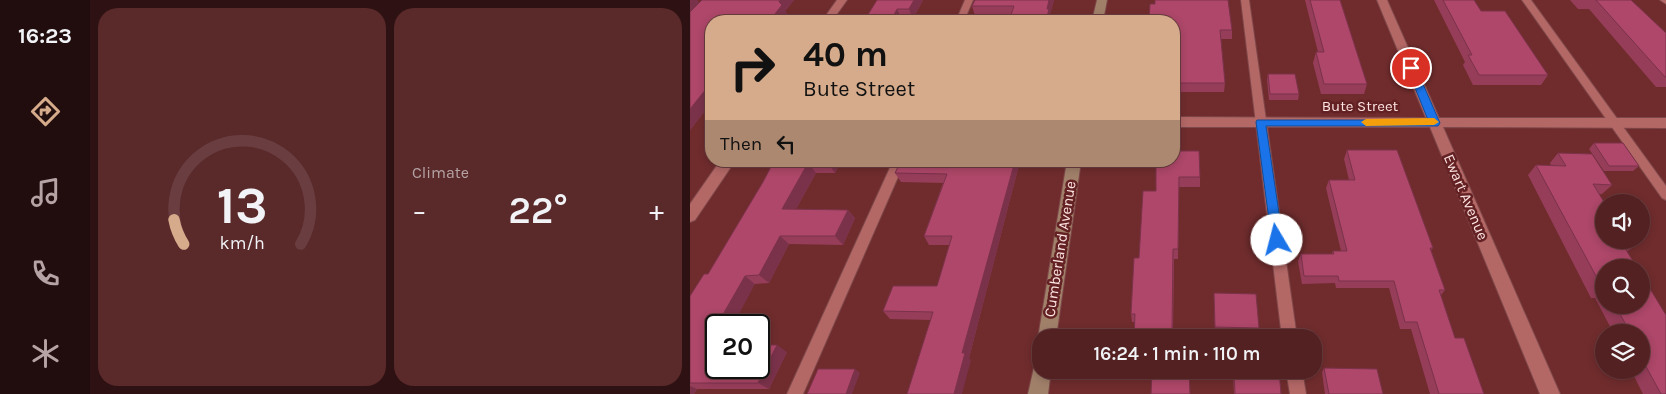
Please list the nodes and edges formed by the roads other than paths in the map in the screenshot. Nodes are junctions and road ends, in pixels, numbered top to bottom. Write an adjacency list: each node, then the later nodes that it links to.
1 (842, 0): 7 (street)
2 (969, 0): 8 (lane)
3 (1102, 0): 9 (street)
4 (1245, 0): 11 (lane)
5 (1382, 0): 12 (street, Ewart Avenue)
6 (1526, 0): 13 (lane)
7 (831, 15)
8 (963, 15)
9 (1099, 15)
10 (1180, 122): 11 (street, Bute Street)
11 (1261, 122): 12 (street, Bute Street); 21 (lane)
12 (1435, 123): 13 (street, Bute Street); 27 (street, Ewart Avenue)
13 (1614, 123): 14 (street, Bute Street); 18 (lane)
14 (1666, 123)
15 (724, 167): 19 (street)
16 (896, 167): 24 (lane)
17 (1073, 167): 20 (street, Cumberland Avenue)
18 (1666, 195)
19 (690, 216)
20 (1048, 329)
21 (1289, 329)
22 (1040, 379): 25 (street)
23 (1296, 379): 26 (lane)
24 (794, 394)
25 (1038, 394)
26 (1298, 394)
27 (1550, 394)

